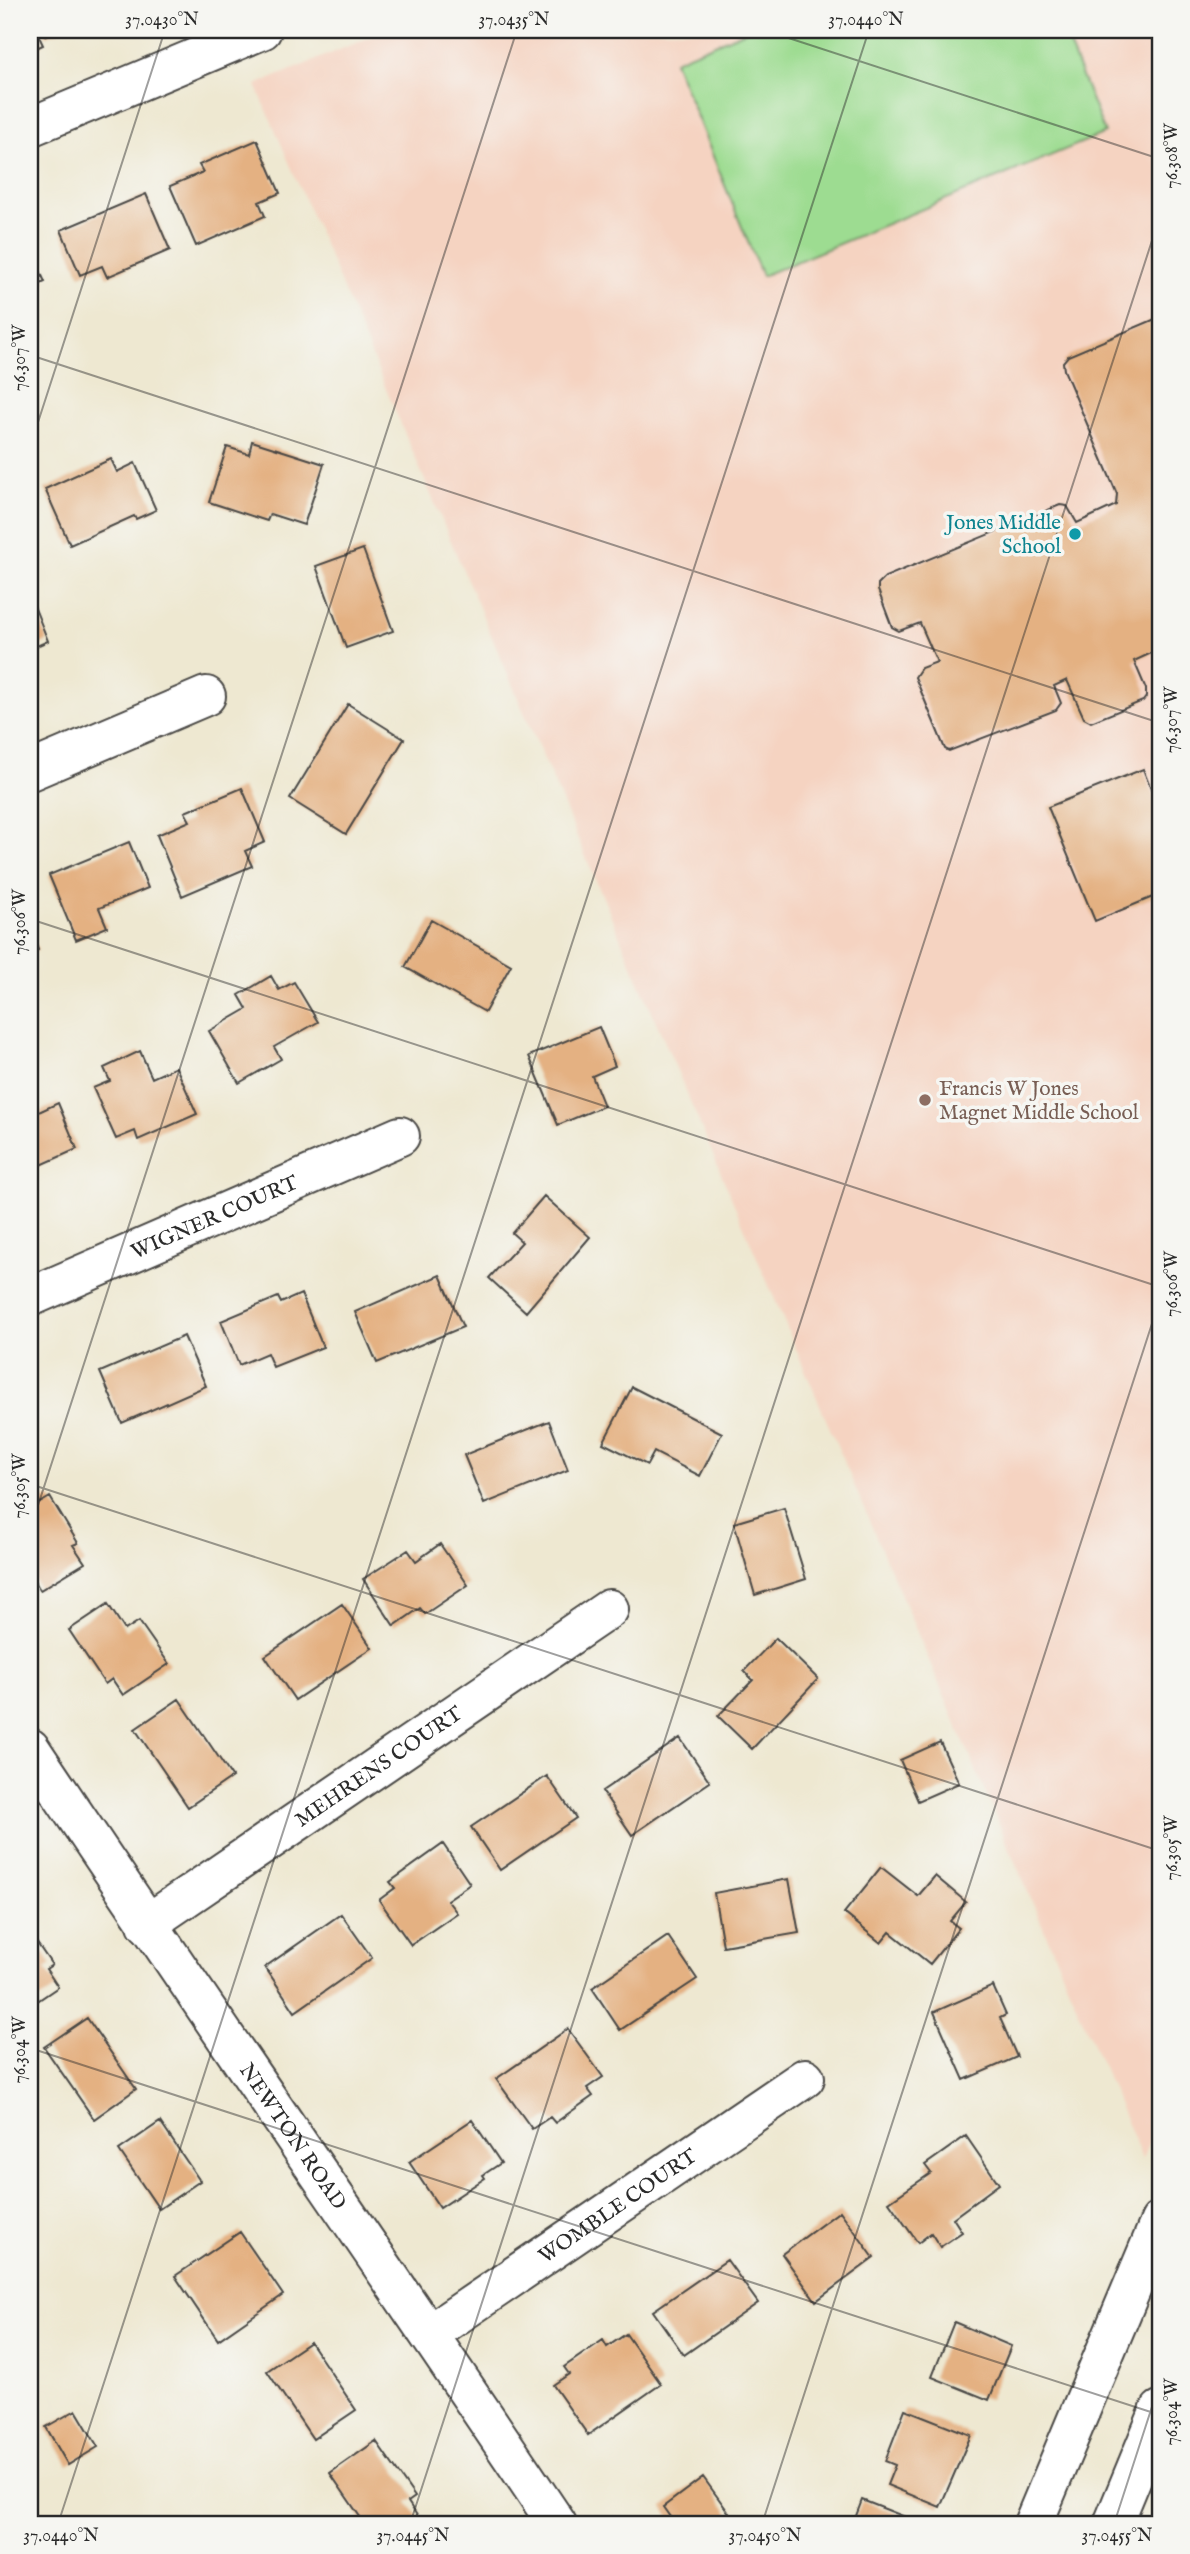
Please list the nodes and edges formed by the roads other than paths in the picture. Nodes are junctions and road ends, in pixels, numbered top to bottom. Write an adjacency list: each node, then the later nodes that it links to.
1 (262, 30): 2 (street)
2 (30, 127)
3 (206, 696): 4 (street)
4 (30, 771)
5 (400, 1136): 6 (street, WIGNER COURT)
6 (30, 1297)
7 (609, 1609): 9 (street, MEHRENS COURT)
8 (30, 1748): 9 (street, NEWTON ROAD)
9 (147, 1924): 12 (street, NEWTON ROAD)
10 (805, 2078): 12 (street, WOMBLE COURT)
11 (1160, 2221): 15 (street)
12 (429, 2334): 14 (street, NEWTON ROAD)
13 (1160, 2410): 16 (street)
14 (557, 2524)
15 (1033, 2524)
16 (1113, 2524)

